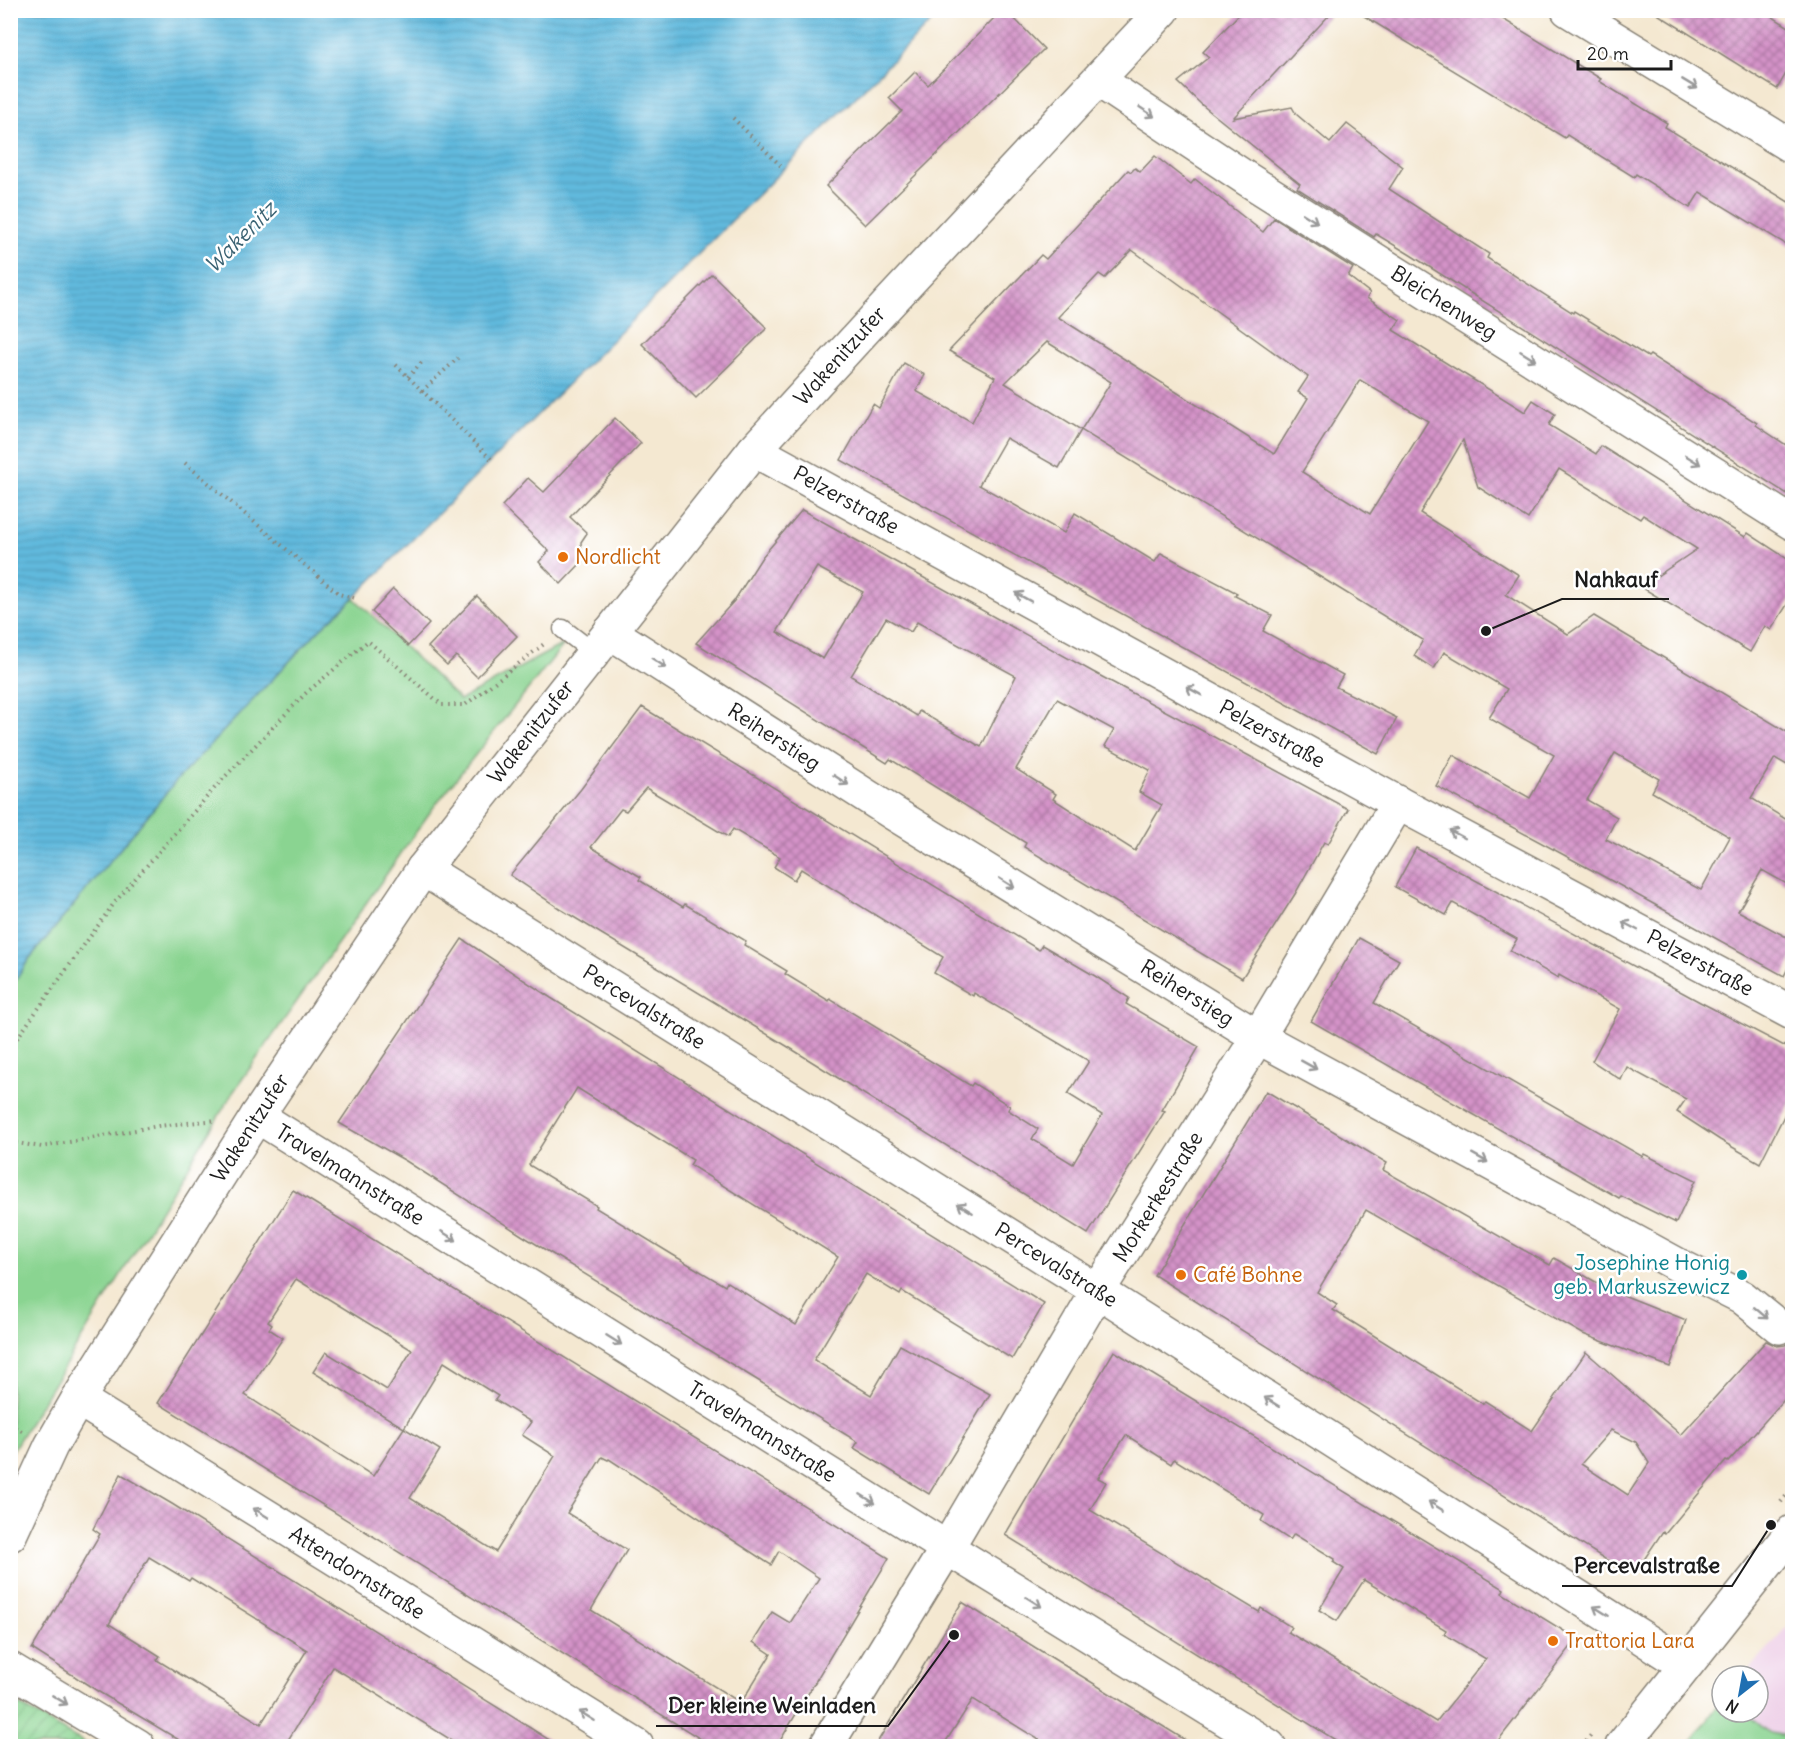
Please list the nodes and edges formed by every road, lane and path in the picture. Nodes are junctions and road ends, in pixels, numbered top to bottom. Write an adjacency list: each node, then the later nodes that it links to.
1 (1162, 10): 3 (street, Wakenitzufer)
2 (1568, 10): 5 (street, one-way to 5)
3 (1098, 80): 12 (street, Wakenitzufer); 15 (street, Bleichenweg, one-way to 15)
4 (733, 118): 6 (path)
5 (1792, 147)
6 (784, 169)
7 (458, 358): 11 (path)
8 (422, 362): 10 (path)
9 (396, 365): 10 (path)
10 (408, 377): 11 (path)
11 (422, 391): 13 (path)
12 (754, 450): 18 (street, Wakenitzufer); 19 (street, Pelzerstraße, one-way to 12)
13 (492, 460)
14 (185, 463): 16 (path)
15 (1792, 524)
16 (354, 598)
17 (563, 629): 18 (lane); 23 (path)
18 (602, 642): 20 (street, Wakenitzufer); 22 (street, Reiherstieg, one-way to 22)
19 (1398, 802): 21 (street, Pelzerstraße, one-way to 19); 22 (street, Morkerkestraße)
20 (423, 869): 24 (street, Wakenitzufer); 26 (street, Percevalstraße, one-way to 20)
21 (1792, 1013)
22 (1258, 1037): 26 (street, Morkerkestraße); 27 (street, Reiherstieg, one-way to 27)
23 (10, 1048)
24 (257, 1116): 25 (path); 28 (street, Wakenitzufer); 31 (street, Travelmannstraße, one-way to 31)
25 (10, 1142)
26 (1098, 1292): 31 (street, Morkerkestraße); 32 (street, Percevalstraße, one-way to 26)
27 (1779, 1327)
28 (78, 1399): 30 (street, Wakenitzufer); 35 (street, Attendornstraße, one-way to 28)
29 (1792, 1532): 32 (street)
30 (10, 1535)
31 (947, 1548): 36 (street, Morkerkestraße); 37 (street, Travelmannstraße, one-way to 37)
32 (1685, 1665): 38 (street)
33 (10, 1669): 34 (street, one-way to 34)
34 (138, 1746)
35 (637, 1746)
36 (826, 1746)
37 (1269, 1746)
38 (1622, 1746)

